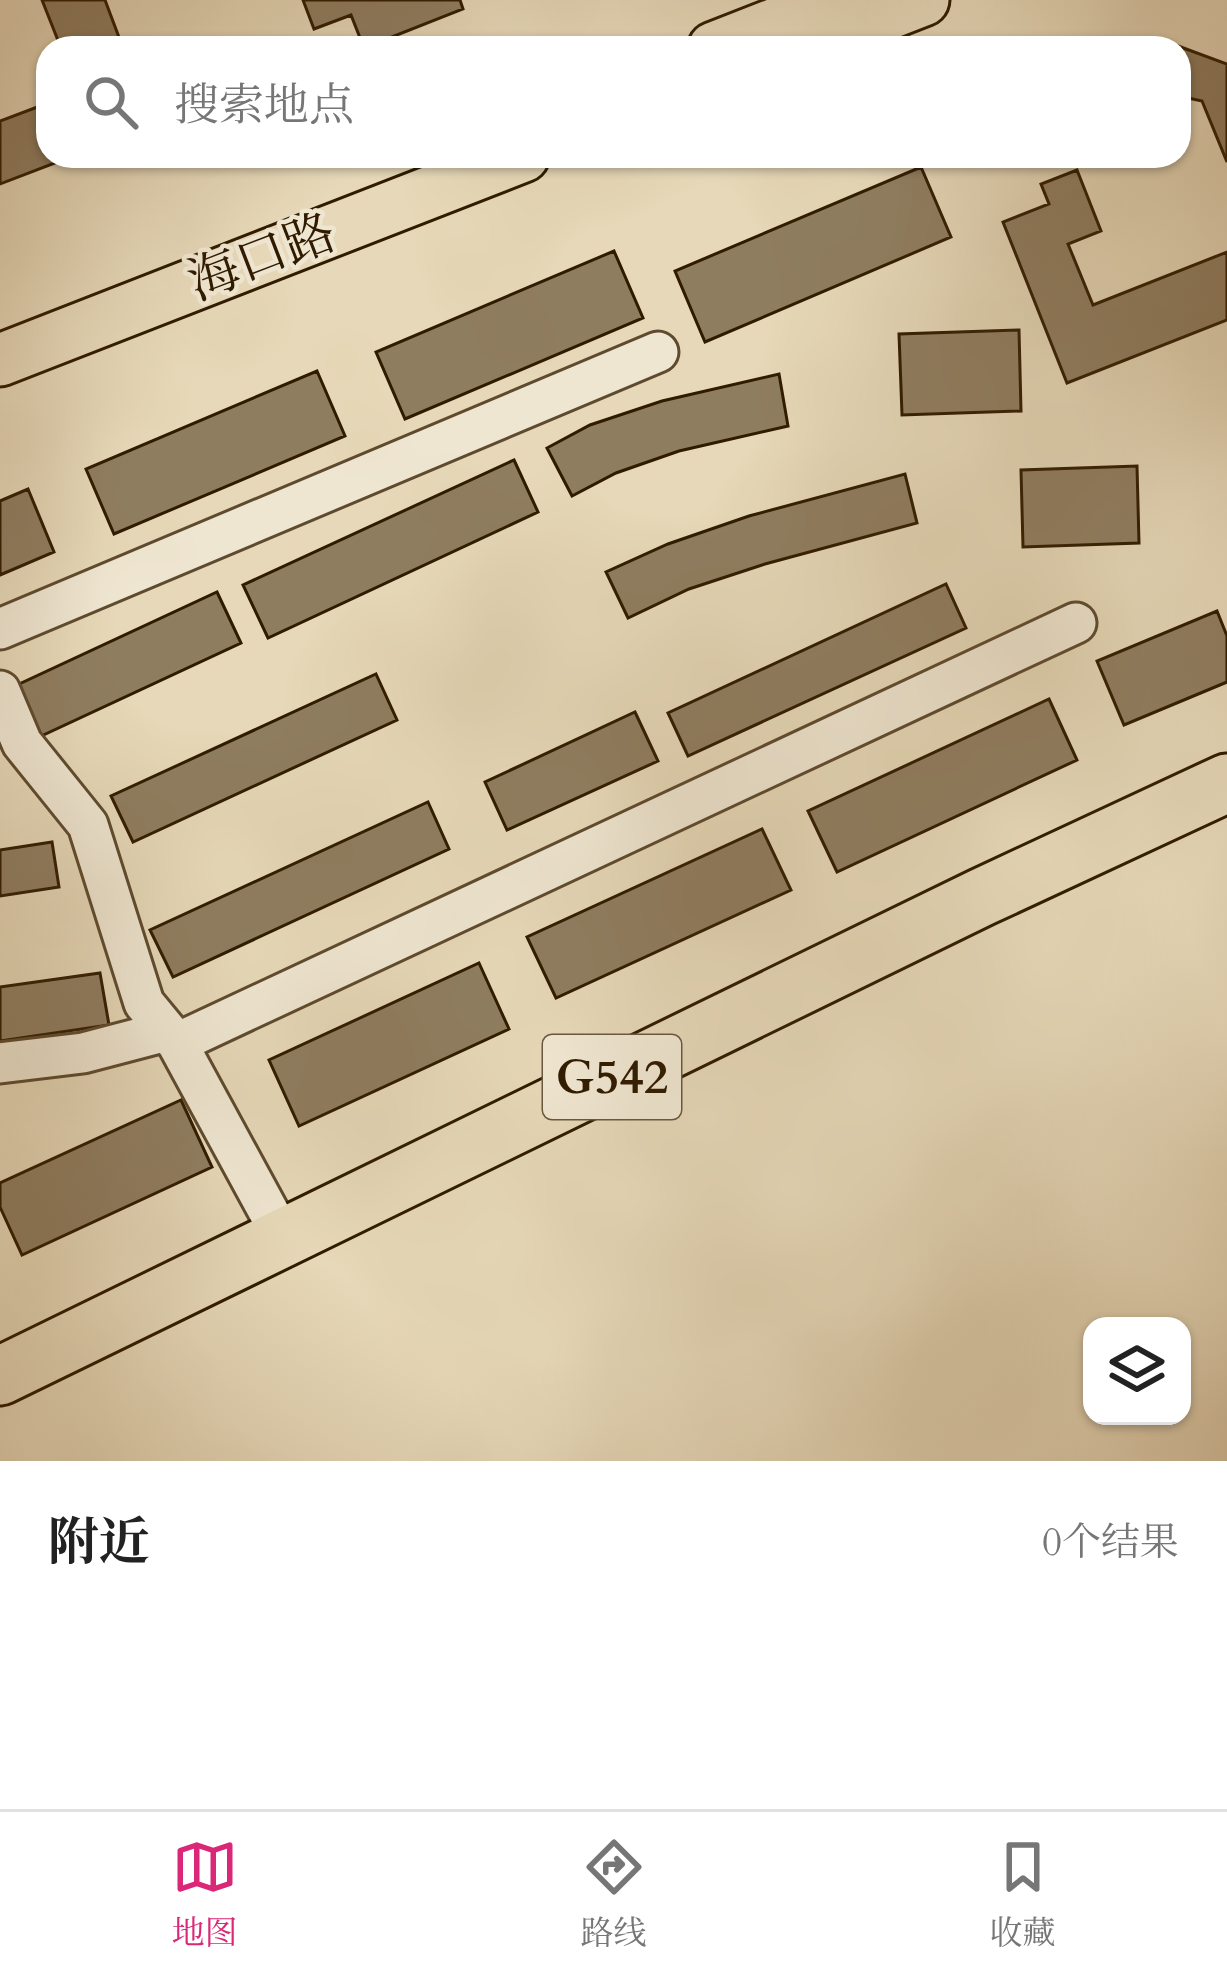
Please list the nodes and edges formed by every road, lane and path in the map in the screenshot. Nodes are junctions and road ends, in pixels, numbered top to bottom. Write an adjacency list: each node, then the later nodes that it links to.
1 (837, 0): 3 (main road)
2 (922, 0): 4 (main road)
3 (745, 36)
4 (830, 36)
5 (406, 168): 7 (main road, 海口路)
6 (492, 168): 9 (main road, 海口路)
7 (0, 327)
8 (658, 352): 11 (street)
9 (0, 360)
10 (1076, 622): 14 (street)
11 (0, 629)
12 (0, 691): 14 (street)
13 (1227, 783): 16 (highway, G542)
14 (172, 1037): 15 (street); 16 (street)
15 (0, 1063)
16 (283, 1238): 17 (highway, G542)
17 (0, 1376)

